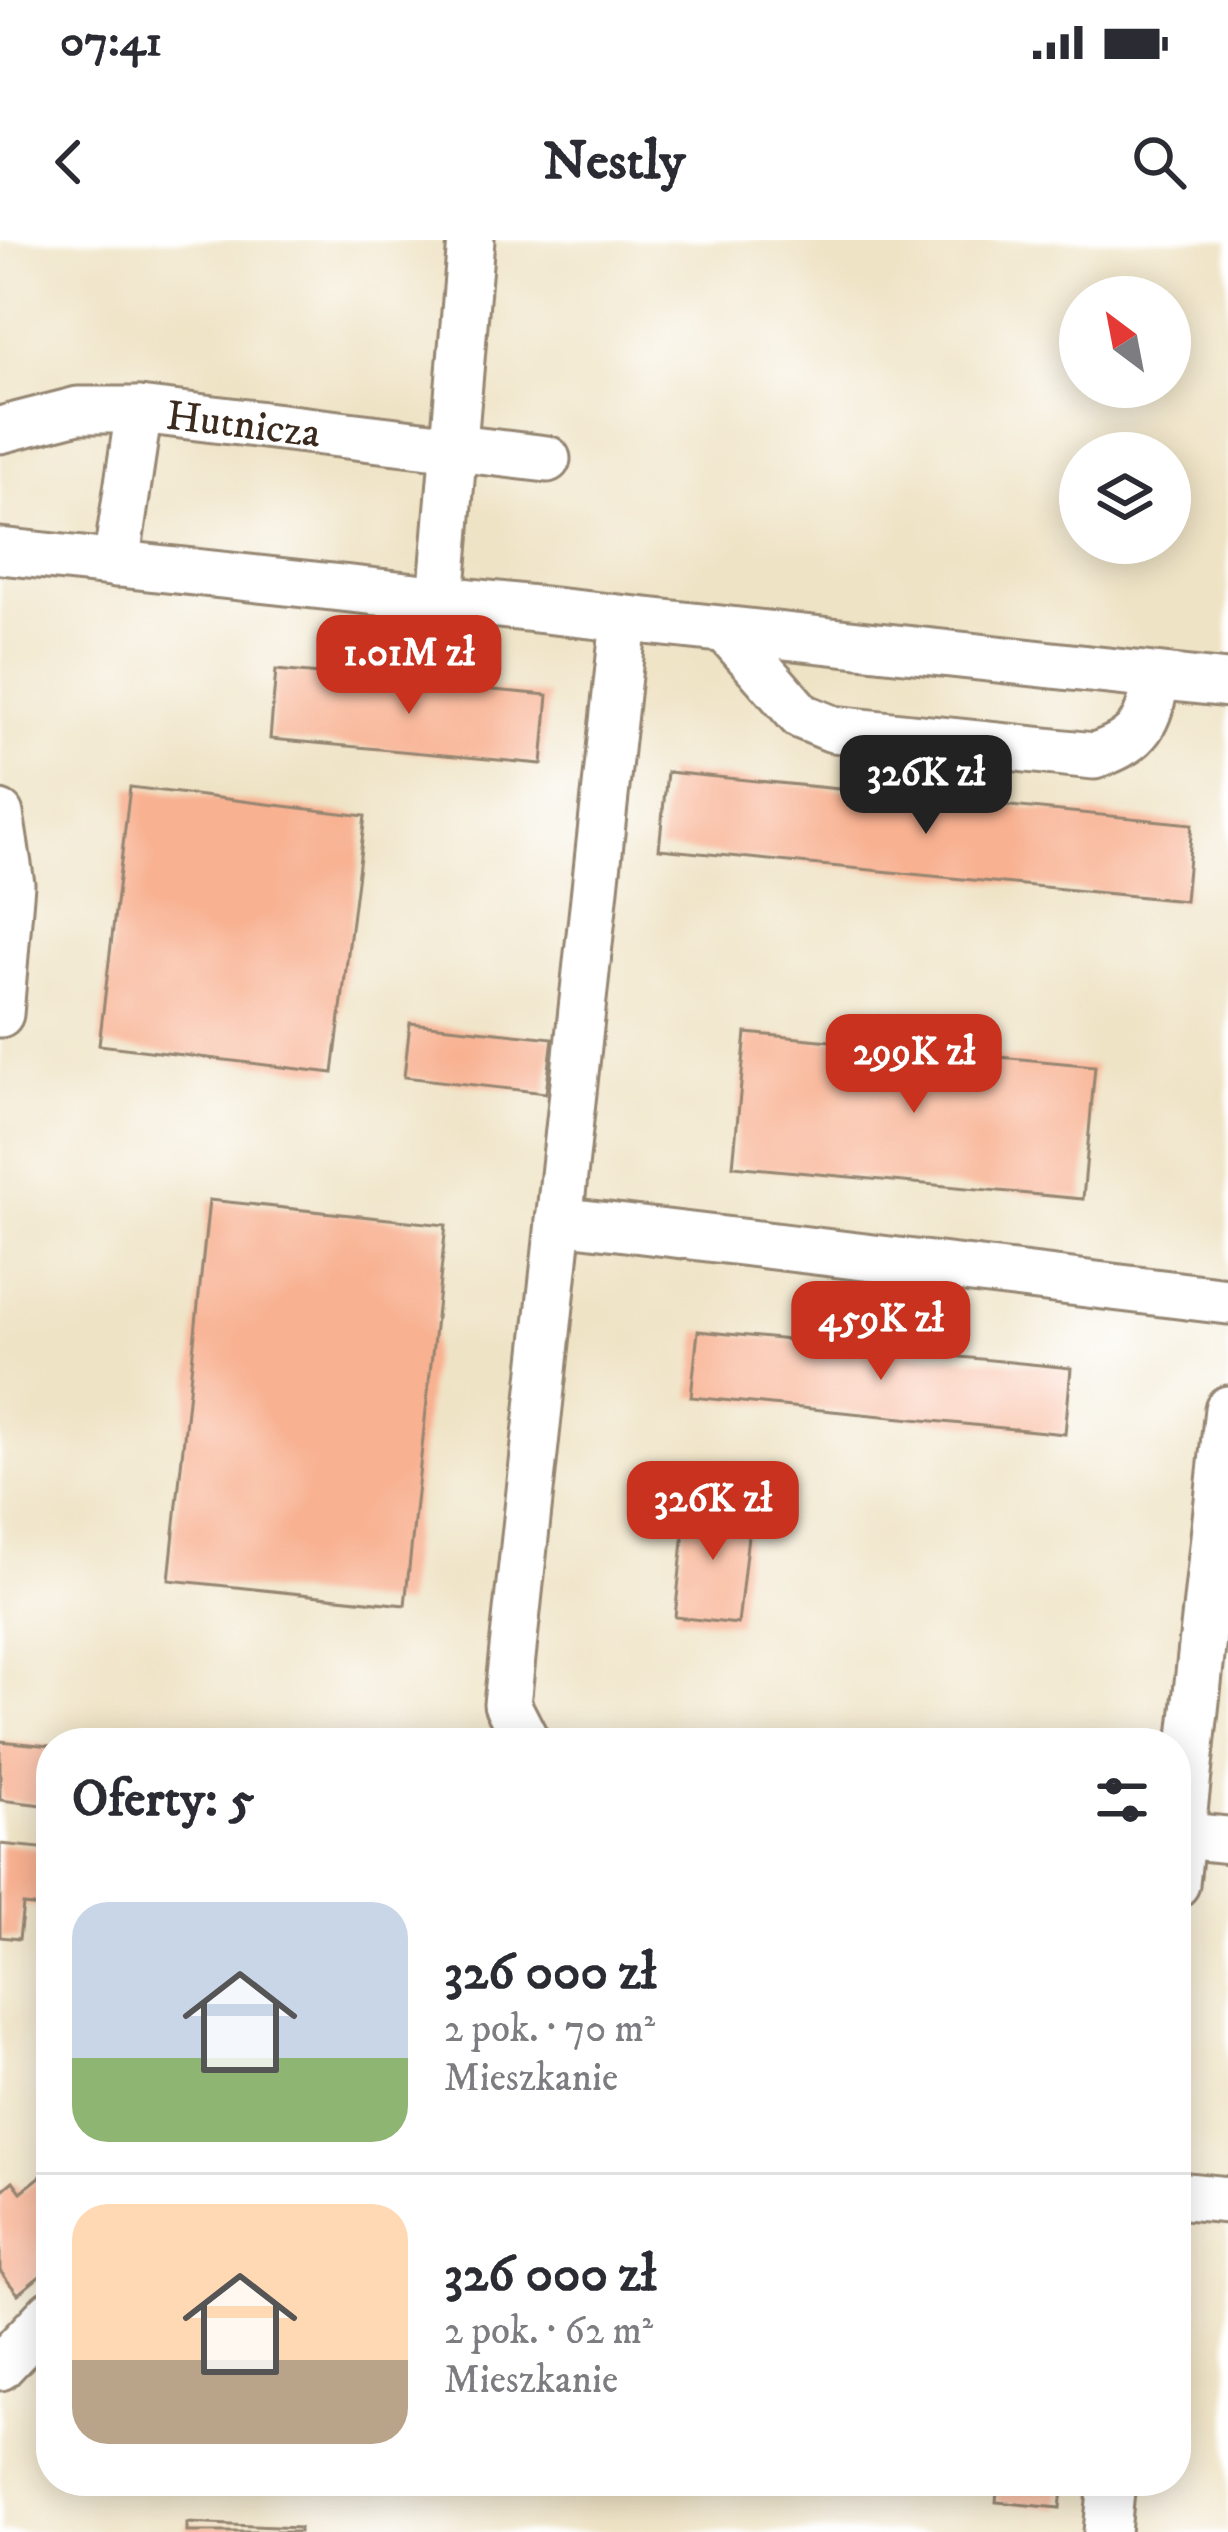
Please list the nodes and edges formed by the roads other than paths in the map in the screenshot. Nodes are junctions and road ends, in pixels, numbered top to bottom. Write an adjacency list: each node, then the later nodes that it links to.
1 (470, 240): 4 (street)
2 (139, 410): 3 (street); 4 (street, Hutnicza); 7 (street, Hutnicza)
3 (0, 430)
4 (454, 448): 5 (street, Hutnicza); 8 (street)
5 (547, 459)
6 (0, 551): 7 (street)
7 (116, 564): 8 (street)
8 (441, 600): 9 (street)
9 (624, 620): 10 (street); 15 (street)
10 (727, 631): 11 (street); 11 (street)
11 (1157, 677): 12 (street)
12 (1228, 685)
13 (0, 814): 14 (street)
14 (0, 1014)
15 (559, 1220): 16 (street); 18 (street)
16 (1228, 1300)
17 (1228, 1409): 19 (street)
18 (519, 1728)
19 (1191, 1728)
20 (1191, 1824): 21 (street)
21 (1228, 1840)
22 (1191, 2196): 23 (street)
23 (1228, 2200)
24 (36, 2328): 25 (street)
25 (0, 2367)
26 (1111, 2496): 27 (street)
27 (1107, 2532)

